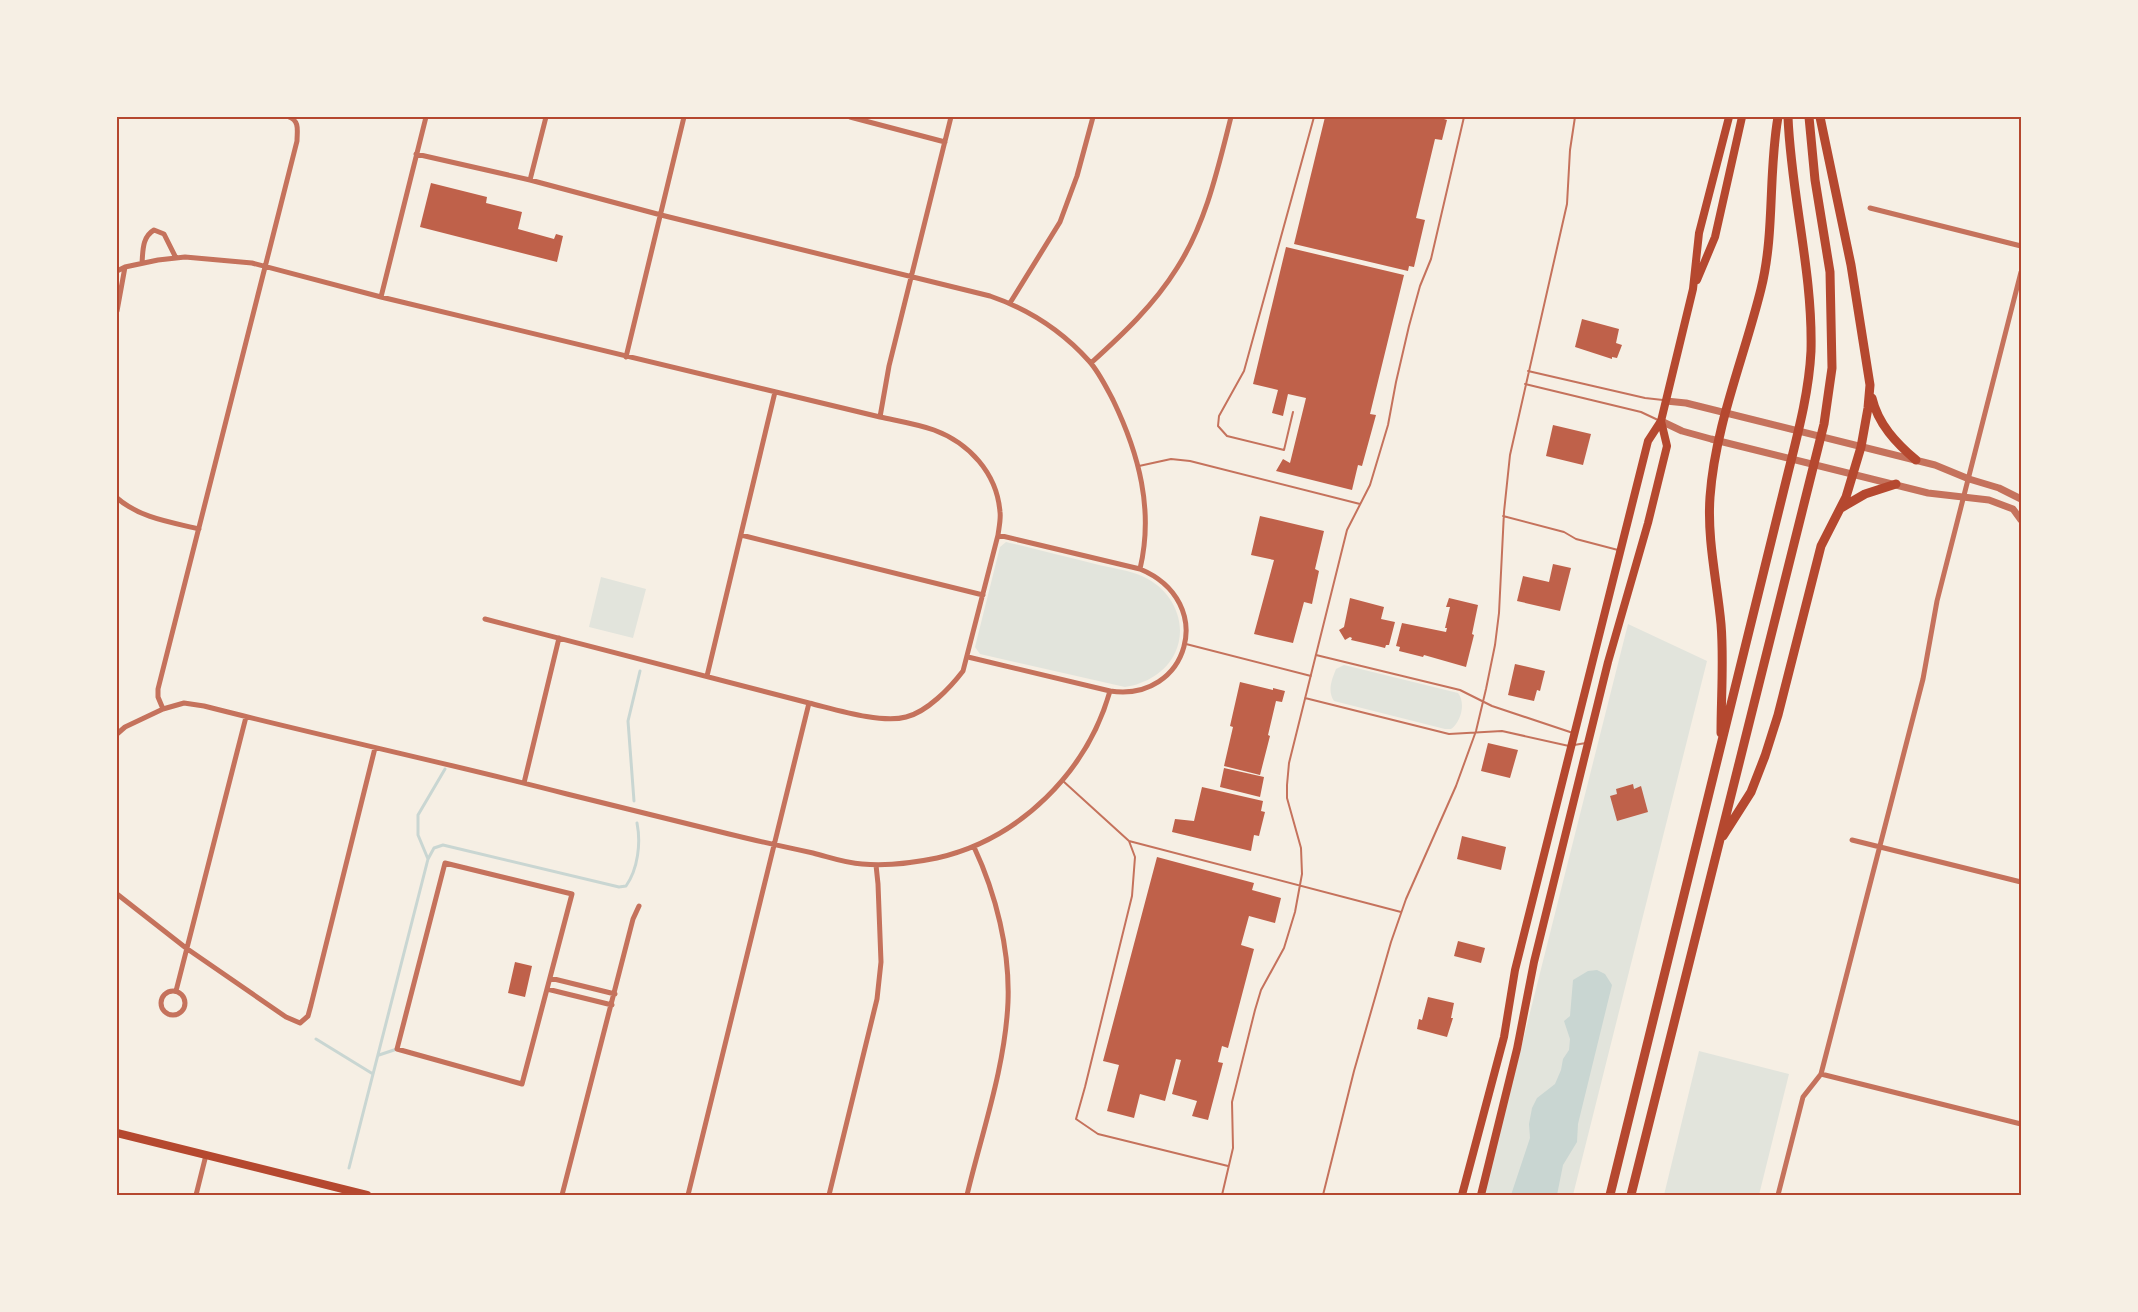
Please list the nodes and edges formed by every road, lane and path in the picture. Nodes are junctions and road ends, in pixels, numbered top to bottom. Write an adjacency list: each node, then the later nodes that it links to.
1 (289, 117): 26 (street)
2 (426, 117): 19 (street)
3 (546, 117): 20 (street)
4 (684, 117): 22 (street)
5 (850, 117): 18 (street)
6 (951, 117): 18 (street)
7 (1093, 117): 33 (street)
8 (1231, 117): 36 (street)
9 (1314, 117): 42 (lane)
10 (1464, 117): 56 (lane)
11 (1575, 117): 37 (lane)
12 (1729, 117): 31 (main road)
13 (1742, 117): 31 (main road)
14 (1779, 117): 43 (highway)
15 (1788, 117): 85 (highway)
16 (1809, 117): 90 (highway)
17 (1820, 117): 39 (highway)
18 (945, 142): 30 (street)
19 (416, 154): 20 (street); 32 (street)
20 (530, 180): 22 (street)
21 (1870, 208): 23 (street)
22 (661, 215): 30 (street); 35 (street)
23 (2021, 246)
24 (176, 258): 25 (street); 25 (street); 26 (street)
25 (142, 263): 27 (street)
26 (265, 266): 32 (street); 60 (street)
27 (125, 267): 28 (street); 34 (street)
28 (117, 271)
29 (2021, 272): 51 (street)
30 (912, 275): 33 (street); 44 (street)
31 (1693, 289): 41 (main road)
32 (381, 297): 35 (street)
33 (1010, 303): 36 (street)
34 (117, 311)
35 (626, 357): 40 (street)
36 (1091, 363): 49 (street)
37 (1528, 371): 38 (lane); 41 (lane)
38 (1525, 384): 45 (lane); 58 (lane)
39 (1870, 385): 47 (highway); 48 (highway)
40 (776, 392): 44 (street); 61 (street)
41 (1666, 401): 43 (street); 45 (main road)
42 (1293, 412)
43 (1726, 413): 46 (highway); 47 (street)
44 (880, 417): 62 (street)
45 (1661, 421): 46 (street); 63 (main road); 82 (main road)
46 (1719, 441): 50 (street); 85 (highway)
47 (1861, 447): 48 (street); 50 (highway)
48 (1916, 460): 51 (street)
49 (1139, 466): 56 (lane); 64 (street)
50 (1854, 474): 52 (street); 57 (highway)
51 (1969, 479): 53 (street); 55 (street)
52 (1896, 484): 53 (street); 57 (highway)
53 (1964, 497): 59 (street); 92 (street)
54 (117, 498): 60 (street)
55 (2021, 499)
56 (1360, 504): 69 (lane)
57 (1841, 508): 90 (highway)
58 (1503, 516): 63 (lane); 75 (lane)
59 (2021, 520)
60 (199, 529): 77 (street)
61 (741, 535): 65 (street); 71 (street)
62 (998, 535): 64 (street); 65 (street)
63 (1620, 550): 80 (main road)
64 (1140, 569): 68 (street)
65 (983, 595): 70 (street)
66 (485, 619): 67 (street)
67 (559, 638): 71 (street); 87 (street)
68 (1185, 644): 72 (lane); 73 (street)
69 (1316, 655): 72 (lane); 75 (lane)
70 (968, 657): 73 (street); 76 (street)
71 (707, 676): 76 (street)
72 (1311, 676): 74 (lane)
73 (1110, 691): 86 (street)
74 (1305, 698): 79 (lane); 96 (lane)
75 (1483, 702): 79 (lane); 80 (lane)
76 (809, 703): 91 (street)
77 (163, 708): 78 (street); 81 (street)
78 (246, 717): 84 (street); 100 (street)
79 (1476, 731): 83 (lane); 99 (lane)
80 (1574, 733): 82 (lane); 83 (main road)
81 (117, 734)
82 (1588, 742): 83 (lane); 121 (main road)
83 (1571, 746): 120 (main road)
84 (375, 748): 87 (street); 100 (street)
85 (1720, 752): 122 (highway)
86 (1063, 781): 89 (lane); 93 (street)
87 (524, 783): 91 (street)
88 (1852, 840): 92 (street)
89 (1129, 841): 96 (lane); 110 (lane)
90 (1719, 843): 123 (highway)
91 (774, 846): 94 (street); 115 (street)
92 (1880, 846): 95 (street); 106 (street)
93 (974, 847): 94 (street); 117 (street)
94 (876, 865): 116 (street)
95 (2021, 882)
96 (1300, 885): 99 (lane); 110 (lane)
97 (117, 894): 100 (street)
98 (639, 906): 104 (street)
99 (1401, 912): 119 (lane)
100 (186, 948): 103 (street)
101 (550, 978): 102 (street); 102 (street); 104 (street)
102 (547, 989): 105 (street)
103 (176, 991): 103 (street)
104 (615, 994): 105 (street)
105 (612, 1005): 114 (street)
106 (1821, 1074): 107 (street); 124 (street)
107 (2021, 1124)
108 (117, 1133): 109 (main road)
109 (206, 1155): 111 (main road); 112 (street)
110 (1229, 1167): 118 (lane)
111 (333, 1191): 113 (main road)
112 (196, 1195)
113 (367, 1195)
114 (562, 1195)
115 (688, 1195)
116 (830, 1195)
117 (967, 1195)
118 (1222, 1195)
119 (1323, 1195)
120 (1462, 1195)
121 (1481, 1195)
122 (1610, 1195)
123 (1631, 1195)
124 (1778, 1195)

